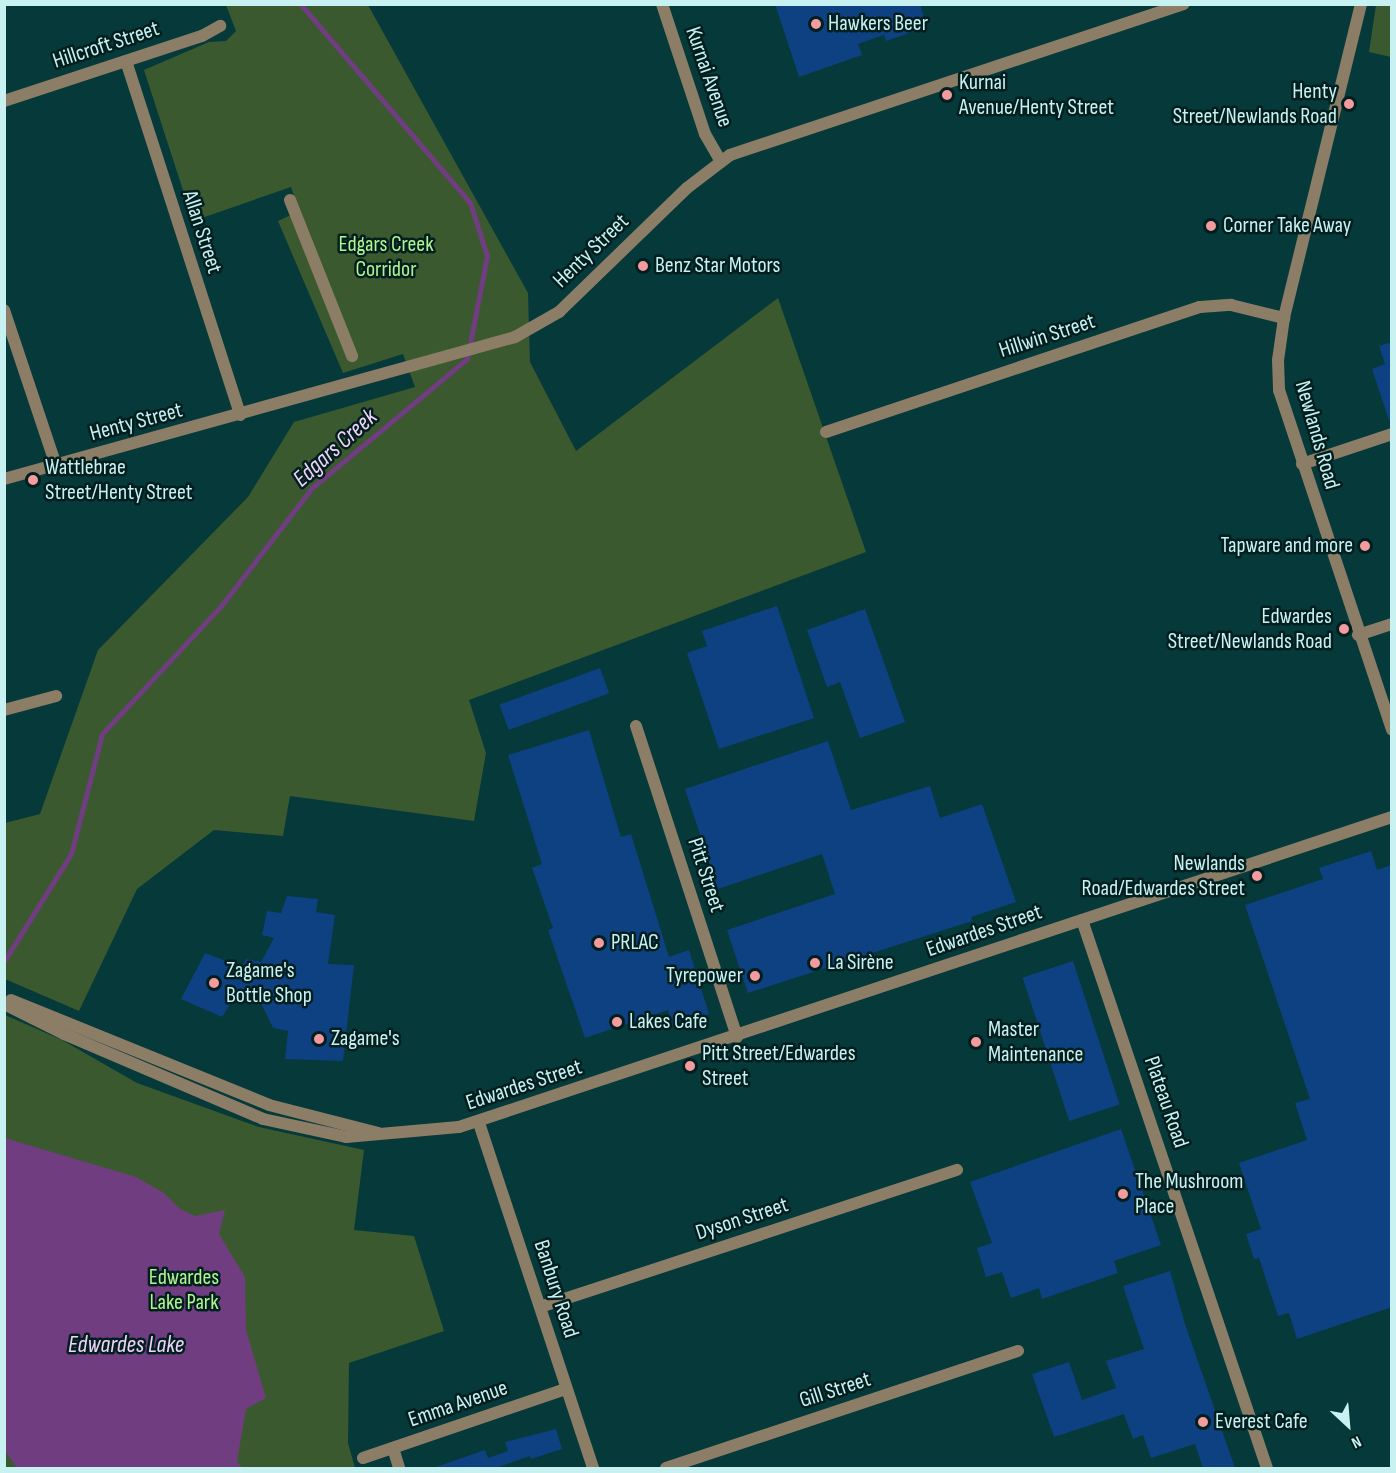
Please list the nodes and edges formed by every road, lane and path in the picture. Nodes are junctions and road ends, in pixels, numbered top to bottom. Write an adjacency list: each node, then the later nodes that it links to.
1 (662, 4): 7 (street, Kurnai Avenue)
2 (1184, 4): 7 (street, Henty Street)
3 (1361, 4): 10 (street, Newlands Road)
4 (220, 26): 5 (street, Hillcroft Street)
5 (126, 61): 6 (street, Hillcroft Street); 12 (street, Allan Street)
6 (4, 101)
7 (721, 162): 12 (street, Henty Street)
8 (290, 200): 11 (street)
9 (4, 310): 16 (street)
10 (1284, 318): 13 (street, Hillwin Street); 15 (street, Newlands Road)
11 (352, 356)
12 (240, 415): 16 (street, Henty Street)
13 (826, 432)
14 (1392, 434): 15 (street)
15 (1302, 464): 19 (street, Newlands Road)
16 (56, 465): 17 (street, Henty Street)
17 (4, 479)
18 (1392, 624): 19 (street)
19 (1358, 634): 23 (street, Newlands Road)
20 (56, 696): 21 (street)
21 (4, 710)
22 (636, 726): 28 (street, Pitt Street)
23 (1392, 730)
24 (1392, 817): 25 (street, Edwardes Street)
25 (1082, 920): 28 (street, Edwardes Street); 40 (street, Plateau Road)
26 (4, 998): 30 (street, Edwardes Street)
27 (4, 1004): 30 (street, Edwardes Street)
28 (737, 1036): 29 (street, Edwardes Street)
29 (479, 1123): 30 (street, Edwardes Street); 32 (street, Banbury Road)
30 (382, 1135)
31 (957, 1170): 32 (street, Dyson Street)
32 (540, 1307): 34 (street, Banbury Road)
33 (1018, 1352): 39 (street, Gill Street)
34 (566, 1389): 35 (street, Emma Avenue); 38 (street, Banbury Road)
35 (393, 1448): 36 (street, Emma Avenue); 37 (street)
36 (363, 1458)
37 (399, 1468)
38 (593, 1468)
39 (666, 1468)
40 (1267, 1468)

